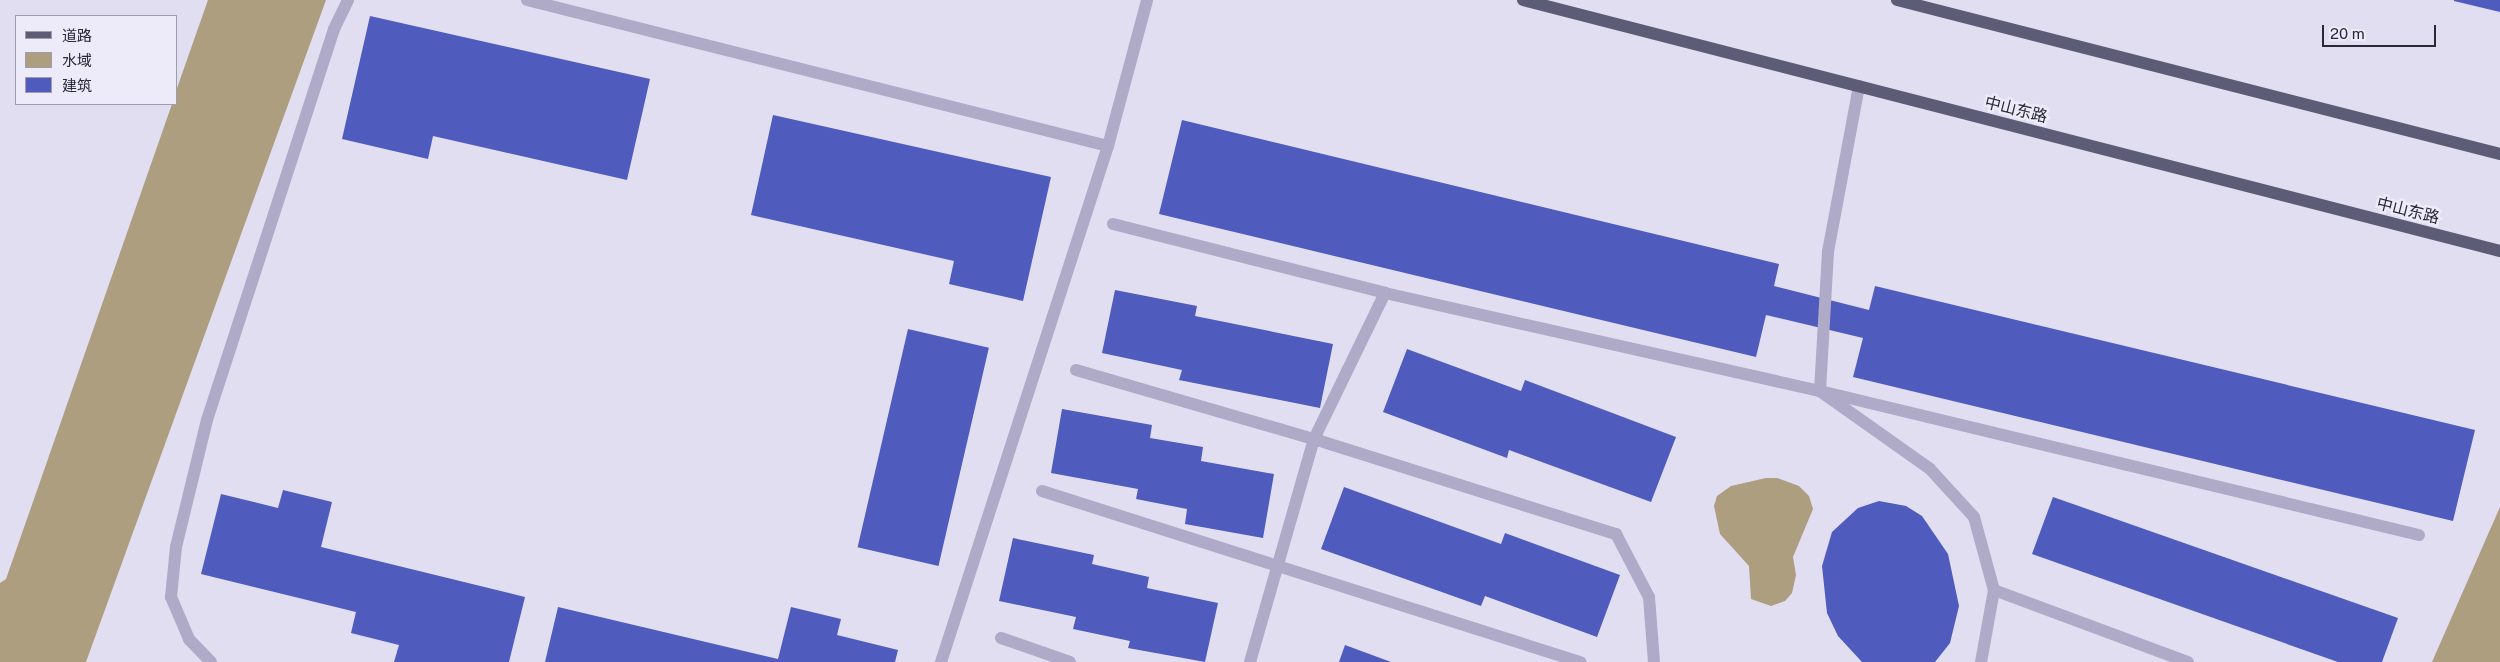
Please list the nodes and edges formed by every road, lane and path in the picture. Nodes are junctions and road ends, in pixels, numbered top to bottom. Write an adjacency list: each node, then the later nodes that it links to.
1 (348, 0): 20 (lane)
2 (527, 0): 7 (lane)
3 (1147, 0): 7 (lane)
4 (1523, 0): 6 (main road, 中山东路)
5 (1897, 0): 8 (main road)
6 (1859, 86): 10 (main road, 中山东路); 13 (lane)
7 (1108, 146): 21 (lane)
8 (2500, 154)
9 (1113, 224): 11 (lane)
10 (2500, 251)
11 (1385, 293): 13 (lane); 14 (lane)
12 (1076, 370): 14 (lane)
13 (1820, 391): 16 (lane); 18 (lane)
14 (1314, 439): 17 (lane); 25 (lane)
15 (1042, 491): 17 (lane)
16 (2419, 535)
17 (1276, 563): 23 (lane); 24 (lane)
18 (1994, 590): 26 (lane); 27 (lane)
19 (1001, 638): 22 (lane)
20 (211, 662)
21 (941, 662)
22 (1070, 662)
23 (1250, 662)
24 (1580, 662)
25 (1654, 662)
26 (1980, 662)
27 (2188, 662)

